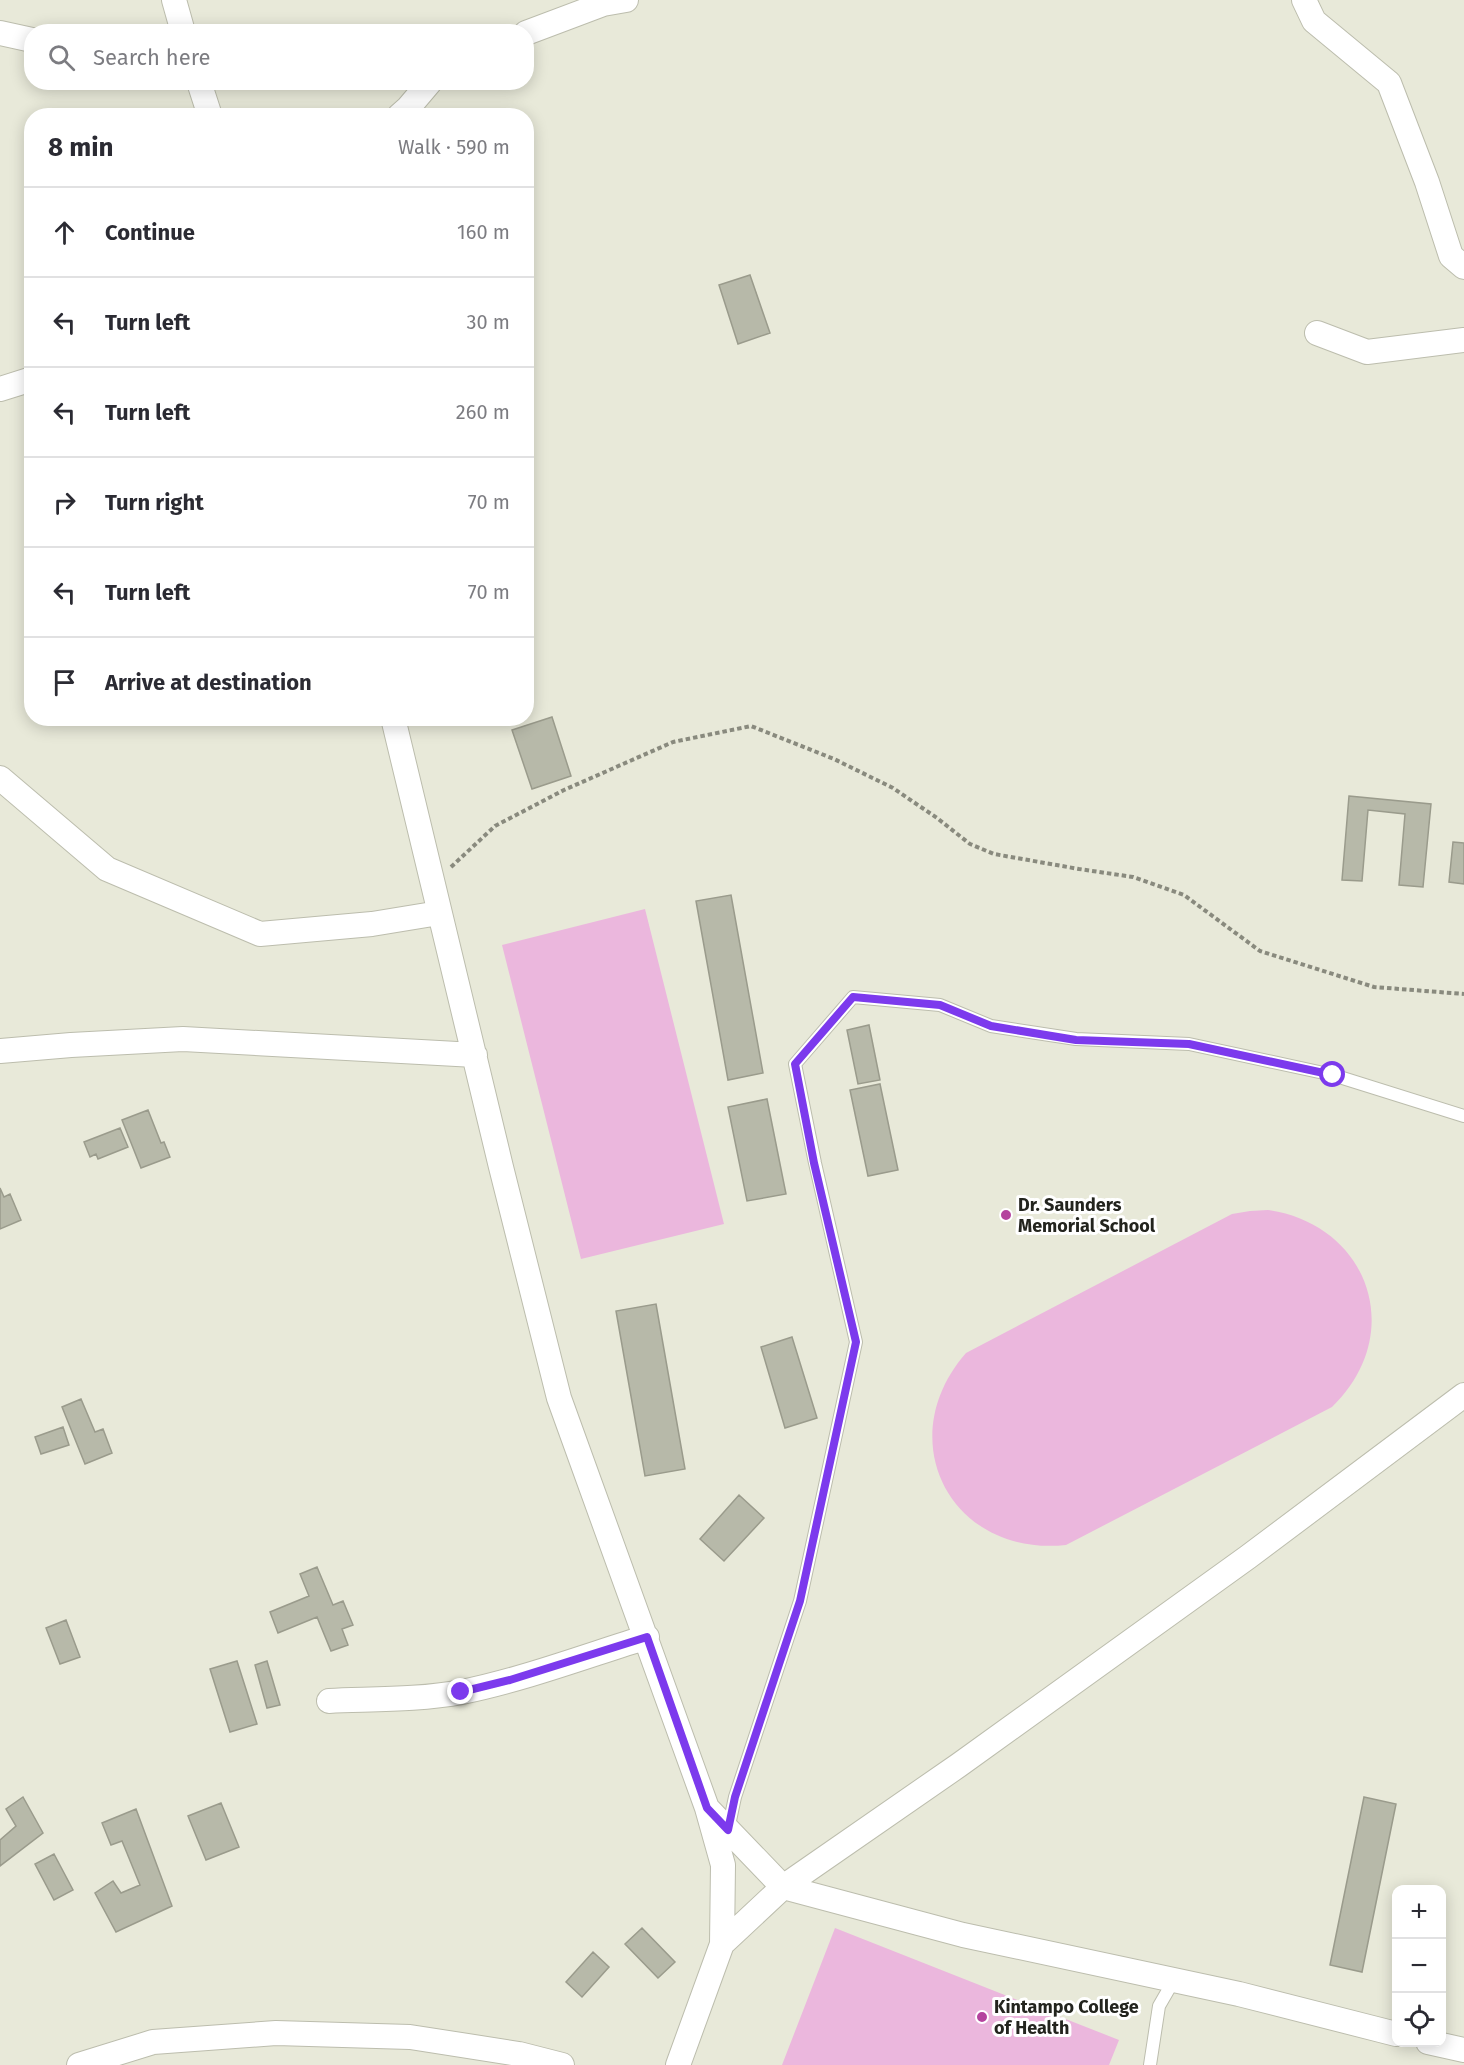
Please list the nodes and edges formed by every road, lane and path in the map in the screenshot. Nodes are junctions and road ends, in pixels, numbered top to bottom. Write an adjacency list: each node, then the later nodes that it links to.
1 (174, 0): 4 (street)
2 (626, 0): 5 (street)
3 (1304, 0): 12 (street)
4 (181, 24)
5 (534, 30)
6 (0, 33): 7 (street)
7 (24, 38)
8 (201, 90): 10 (street)
9 (423, 90): 11 (street)
10 (207, 108)
11 (408, 108)
12 (1464, 267)
13 (1317, 333): 14 (street)
14 (1464, 340)
15 (24, 382): 16 (street)
16 (0, 389)
17 (395, 726): 19 (street)
18 (0, 778): 20 (street)
19 (432, 884): 20 (street); 21 (path)
20 (439, 912): 23 (street)
21 (1464, 994)
22 (0, 1051): 23 (street)
23 (475, 1055): 26 (street)
24 (1464, 1116): 29 (lane)
25 (1464, 1395): 30 (street)
26 (647, 1637): 27 (street); 28 (street)
27 (329, 1701)
28 (707, 1808): 29 (street); 31 (street)
29 (728, 1830): 30 (street)
30 (783, 1887): 31 (street); 32 (street)
31 (722, 1944): 38 (street)
32 (1174, 1980): 33 (street); 39 (lane)
33 (1392, 2033)
34 (1446, 2046): 35 (street)
35 (1464, 2050)
36 (80, 2065): 37 (street)
37 (562, 2065)
38 (678, 2065)
39 (1150, 2065)

